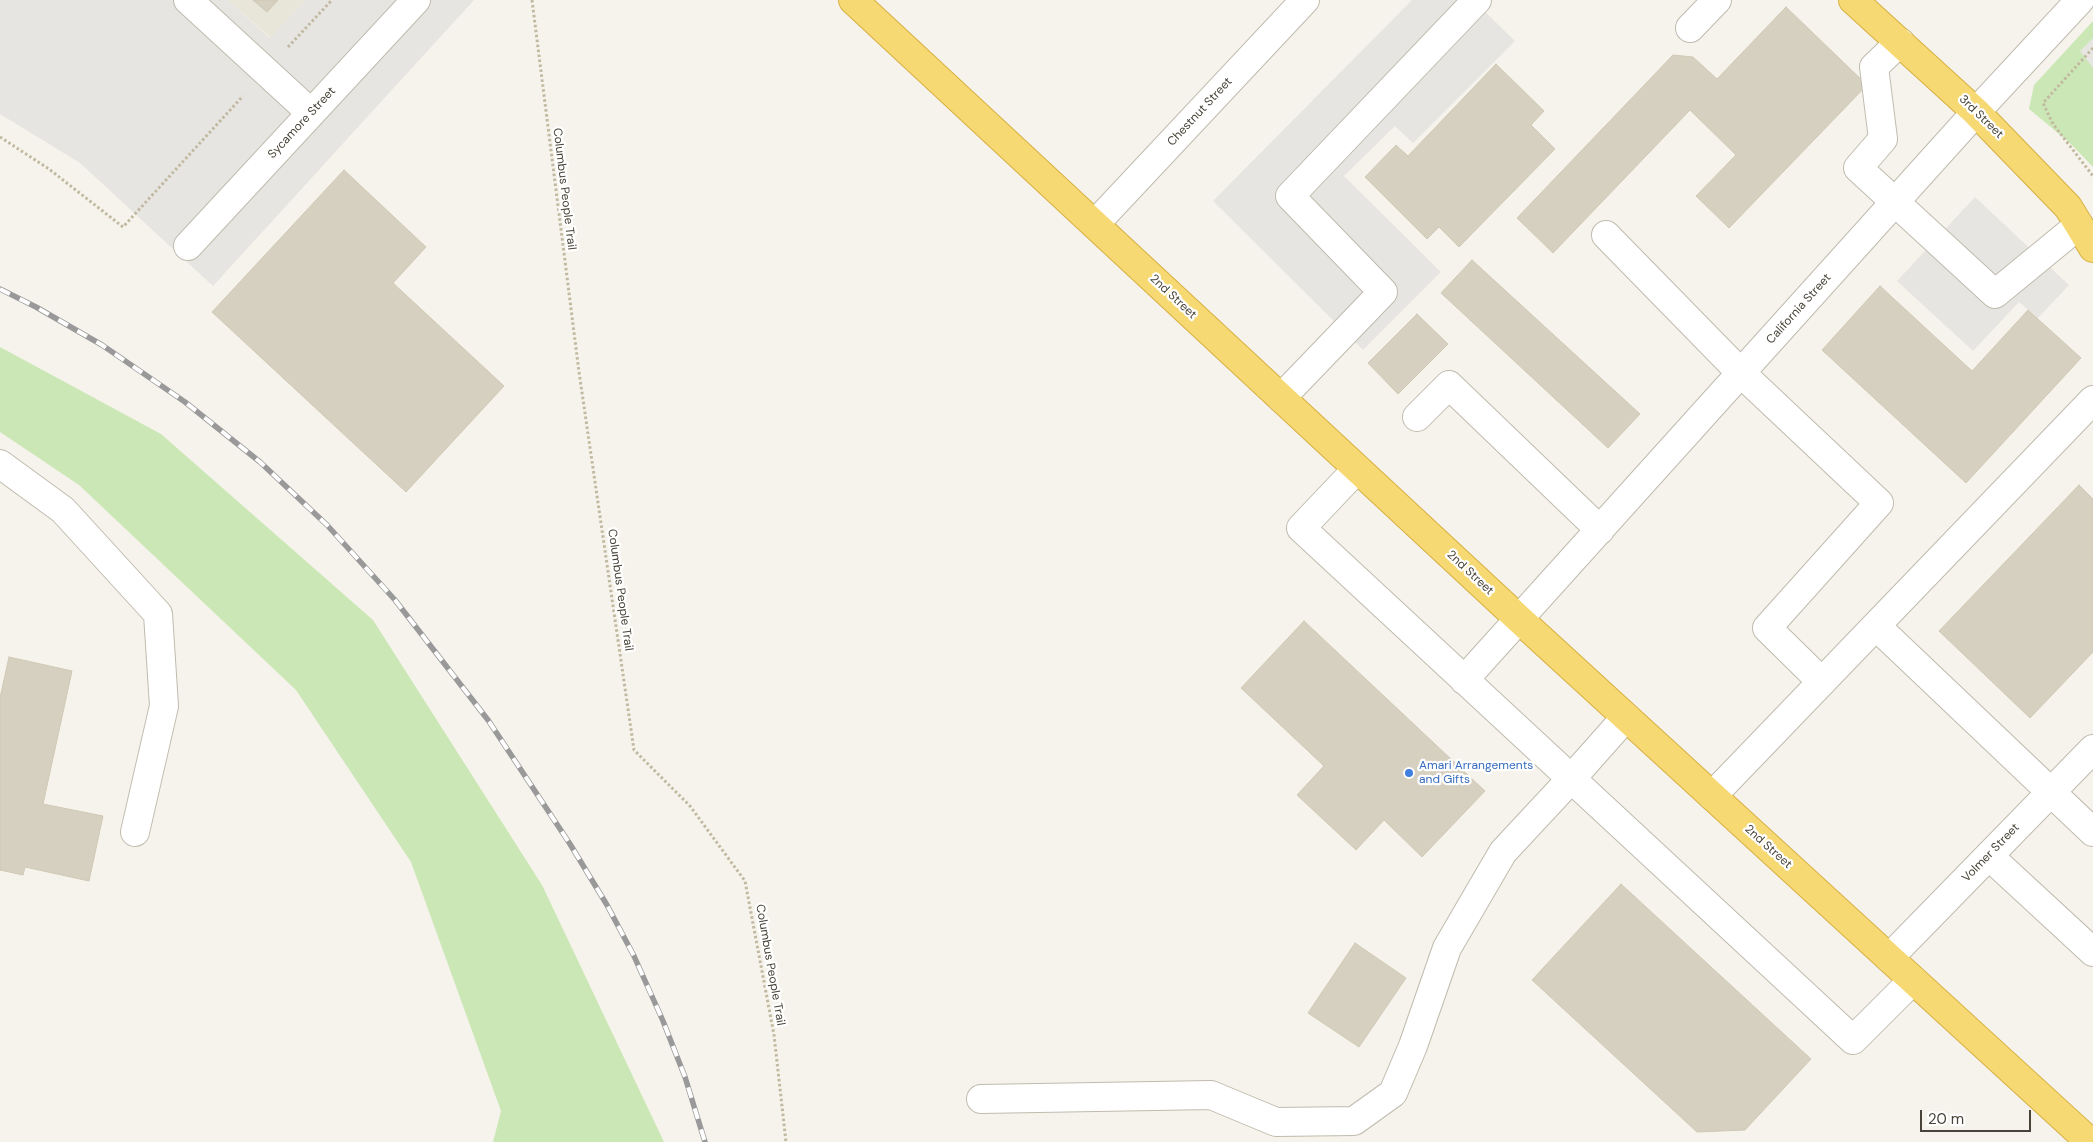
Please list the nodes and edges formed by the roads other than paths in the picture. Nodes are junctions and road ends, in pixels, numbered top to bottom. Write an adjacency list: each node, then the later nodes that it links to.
1 (188, 0): 12 (street)
2 (416, 0): 12 (street, Sycamore Street)
3 (853, 0): 14 (highway, 2nd Street)
4 (1305, 0): 14 (street, Chestnut Street)
5 (1478, 0): 20 (street)
6 (1716, 0): 9 (street)
7 (1853, 0): 10 (highway, 3rd Street)
8 (2080, 0): 11 (street, California Street)
9 (1690, 28)
10 (1900, 42): 11 (highway, 3rd Street); 13 (street)
11 (1976, 112): 13 (street, California Street); 15 (highway, 3rd Street)
12 (311, 113): 17 (street, Sycamore Street)
13 (1895, 202): 15 (street); 19 (street, California Street)
14 (1094, 224): 20 (highway, 2nd Street)
15 (2079, 225): 18 (highway, 3rd Street)
16 (1606, 235): 19 (street)
17 (188, 246)
18 (2093, 248)
19 (1741, 373): 25 (street, California Street); 29 (street)
20 (1282, 398): 24 (highway, 2nd Street)
21 (2090, 412): 27 (street)
22 (1417, 417): 25 (street)
23 (0, 464): 35 (street)
24 (1357, 469): 26 (highway, 2nd Street); 28 (street)
25 (1600, 530): 26 (street, California Street)
26 (1519, 619): 28 (street, California Street); 30 (highway, 2nd Street)
27 (1876, 626): 29 (street); 33 (street)
28 (1464, 680): 32 (street)
29 (1822, 682): 34 (street)
30 (1626, 717): 32 (street); 34 (highway, 2nd Street)
31 (2093, 749): 33 (street, Volmer Street)
32 (1571, 779): 40 (street); 41 (street)
33 (2051, 792): 36 (street); 37 (street, Volmer Street)
34 (1712, 796): 39 (highway, 2nd Street)
35 (135, 832)
36 (2093, 832)
37 (1989, 856): 38 (street); 39 (street, Volmer Street)
38 (2093, 952)
39 (1889, 958): 40 (highway, 2nd Street)
40 (1913, 980): 42 (highway, 2nd Street)
41 (981, 1099)
42 (2090, 1142)

